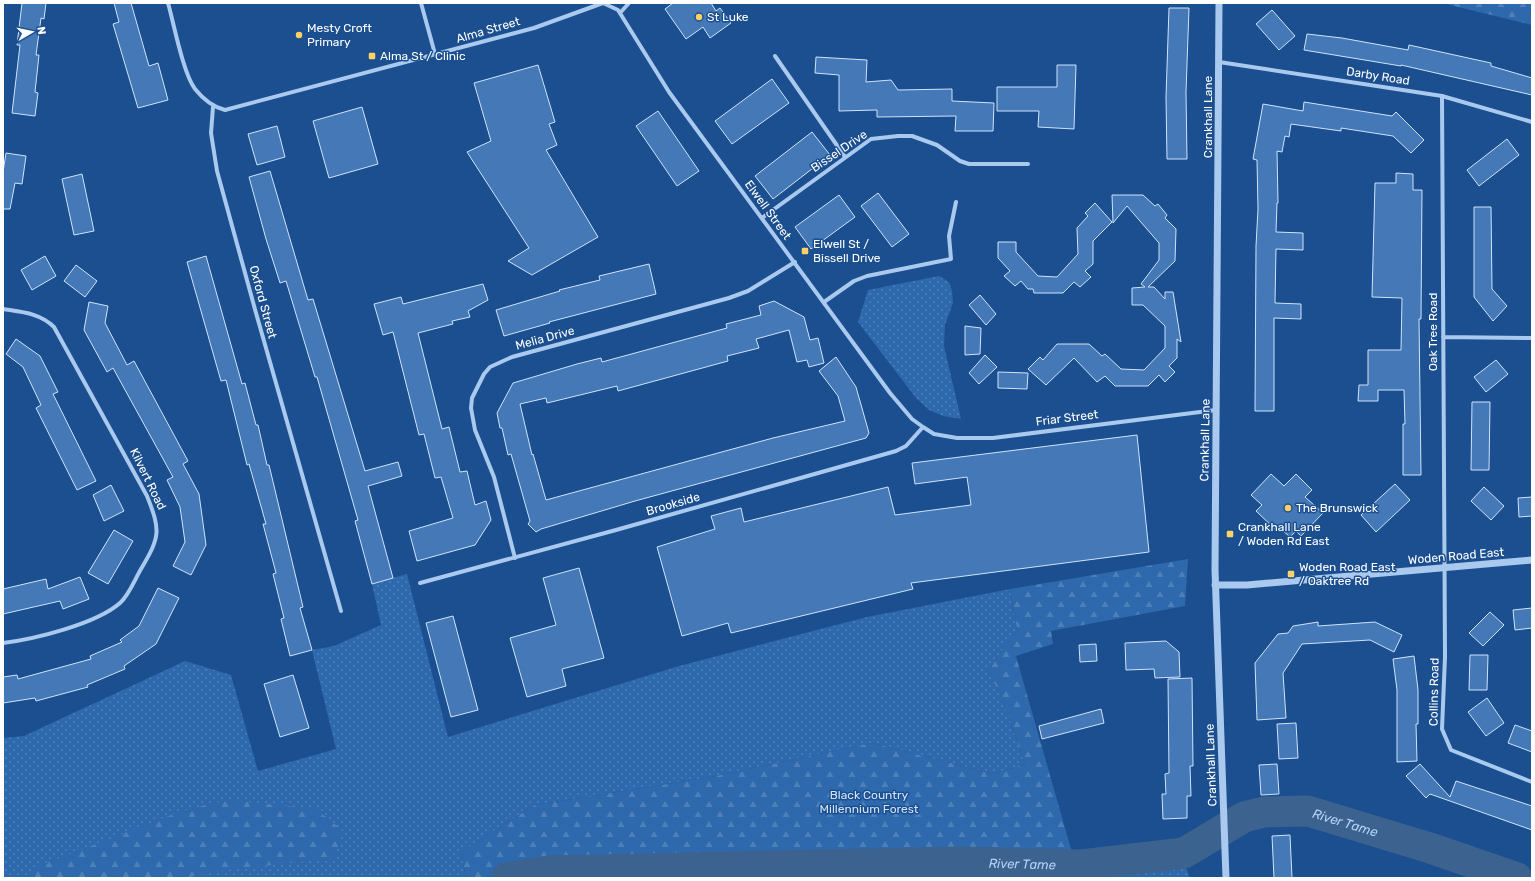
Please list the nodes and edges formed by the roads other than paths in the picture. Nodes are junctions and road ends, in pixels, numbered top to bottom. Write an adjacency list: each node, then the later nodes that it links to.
1 (168, 3): 11 (street)
2 (421, 3): 7 (street)
3 (603, 3): 6 (street); 7 (street, Alma Street)
4 (629, 3): 6 (street)
5 (1219, 3): 9 (street, Crankhall Lane)
6 (620, 12): 16 (street, Elwell Street)
7 (435, 54): 11 (street, Alma Street)
8 (775, 56): 13 (street)
9 (1219, 62): 10 (street, Darby Road); 22 (street, Crankhall Lane)
10 (1442, 96): 12 (street, Darby Road); 20 (street, Oak Tree Road)
11 (213, 107): 29 (street, Oxford Street)
12 (1532, 122)
13 (845, 157): 14 (street, Bissel Drive); 16 (street, Bissel Drive)
14 (1028, 164)
15 (956, 202): 18 (street)
16 (762, 218): 17 (street, Elwell Street)
17 (795, 262): 18 (street, Elwell Street); 24 (street, Melia Drive)
18 (824, 302): 23 (street, Elwell Street)
19 (3, 309): 30 (street, Kilvert Road)
20 (1443, 337): 21 (street); 26 (street, Oak Tree Road)
21 (1532, 338)
22 (1216, 410): 23 (street, Friar Street); 28 (street, Crankhall Lane)
23 (922, 427): 24 (street, Brookside)
24 (514, 558): 27 (street, Brookside)
25 (1532, 560): 26 (street, Woden Road East)
26 (1444, 568): 28 (street, Woden Road East); 31 (street, Collins Road)
27 (420, 583)
28 (1216, 585): 32 (street, Crankhall Lane)
29 (341, 611)
30 (3, 643)
31 (1532, 782)
32 (1226, 878)

